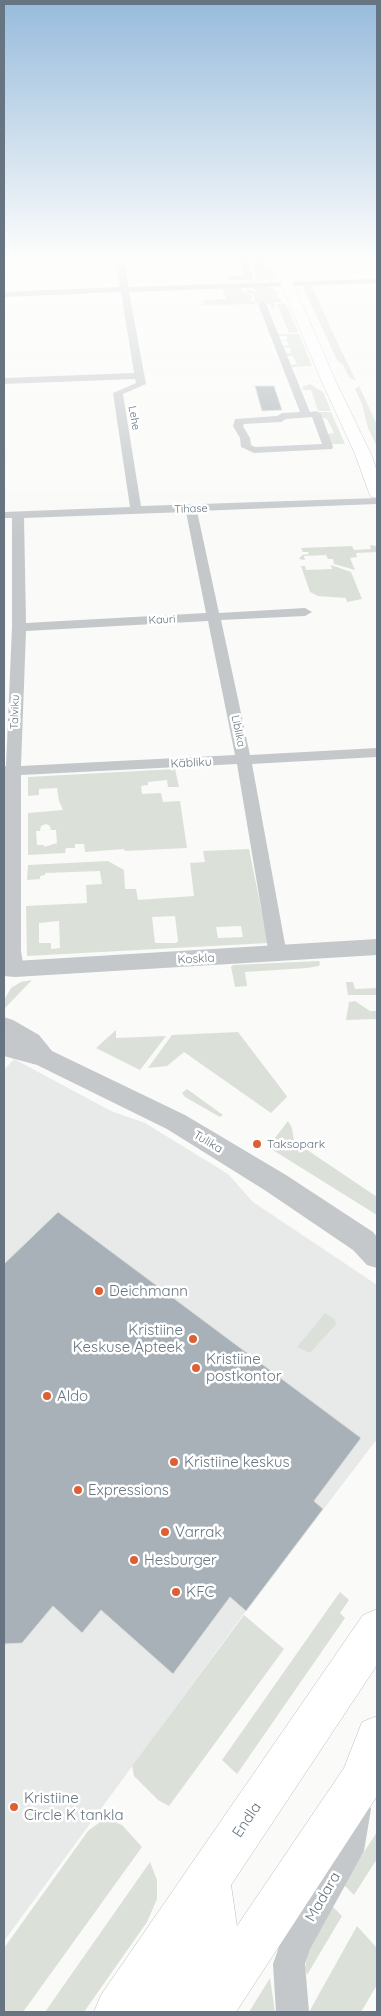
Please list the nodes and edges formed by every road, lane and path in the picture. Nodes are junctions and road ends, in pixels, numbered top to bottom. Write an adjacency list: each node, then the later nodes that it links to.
1 (135, 350): 5 (street)
2 (280, 350): 7 (street)
3 (320, 350): 9 (main road)
4 (325, 350): 8 (main road)
5 (140, 376): 6 (street); 12 (street, Lehe)
6 (4, 381)
7 (306, 415): 7 (street)
8 (377, 458)
9 (377, 494)
10 (377, 501): 11 (street, Tihase)
11 (191, 509): 12 (street, Tihase); 15 (street, Liblika)
12 (136, 510): 13 (street, Tihase)
13 (11, 515): 16 (street, Talviku)
14 (305, 612): 15 (street, Kauri)
15 (214, 617): 16 (street, Kauri); 18 (street, Liblika)
16 (19, 627): 19 (street, Talviku)
17 (377, 753): 18 (street, Käbliku)
18 (244, 761): 19 (street, Käbliku); 21 (street, Liblika)
19 (8, 771): 22 (street, Talviku)
20 (377, 948): 21 (street, Koskla)
21 (278, 955): 22 (street, Koskla)
22 (7, 971)
23 (4, 1026): 25 (street, Tulika)
24 (4, 1047): 25 (street, Tulika)
25 (44, 1058): 26 (street, Tulika)
26 (373, 1247)
27 (377, 1629): 30 (main road, Endla)
28 (377, 1737): 29 (main road)
29 (371, 1768): 33 (main road); 34 (street, Madara)
30 (207, 1881): 31 (main road, Endla); 32 (main road)
31 (118, 2012)
32 (170, 2012)
33 (208, 2012)
34 (292, 2012)

